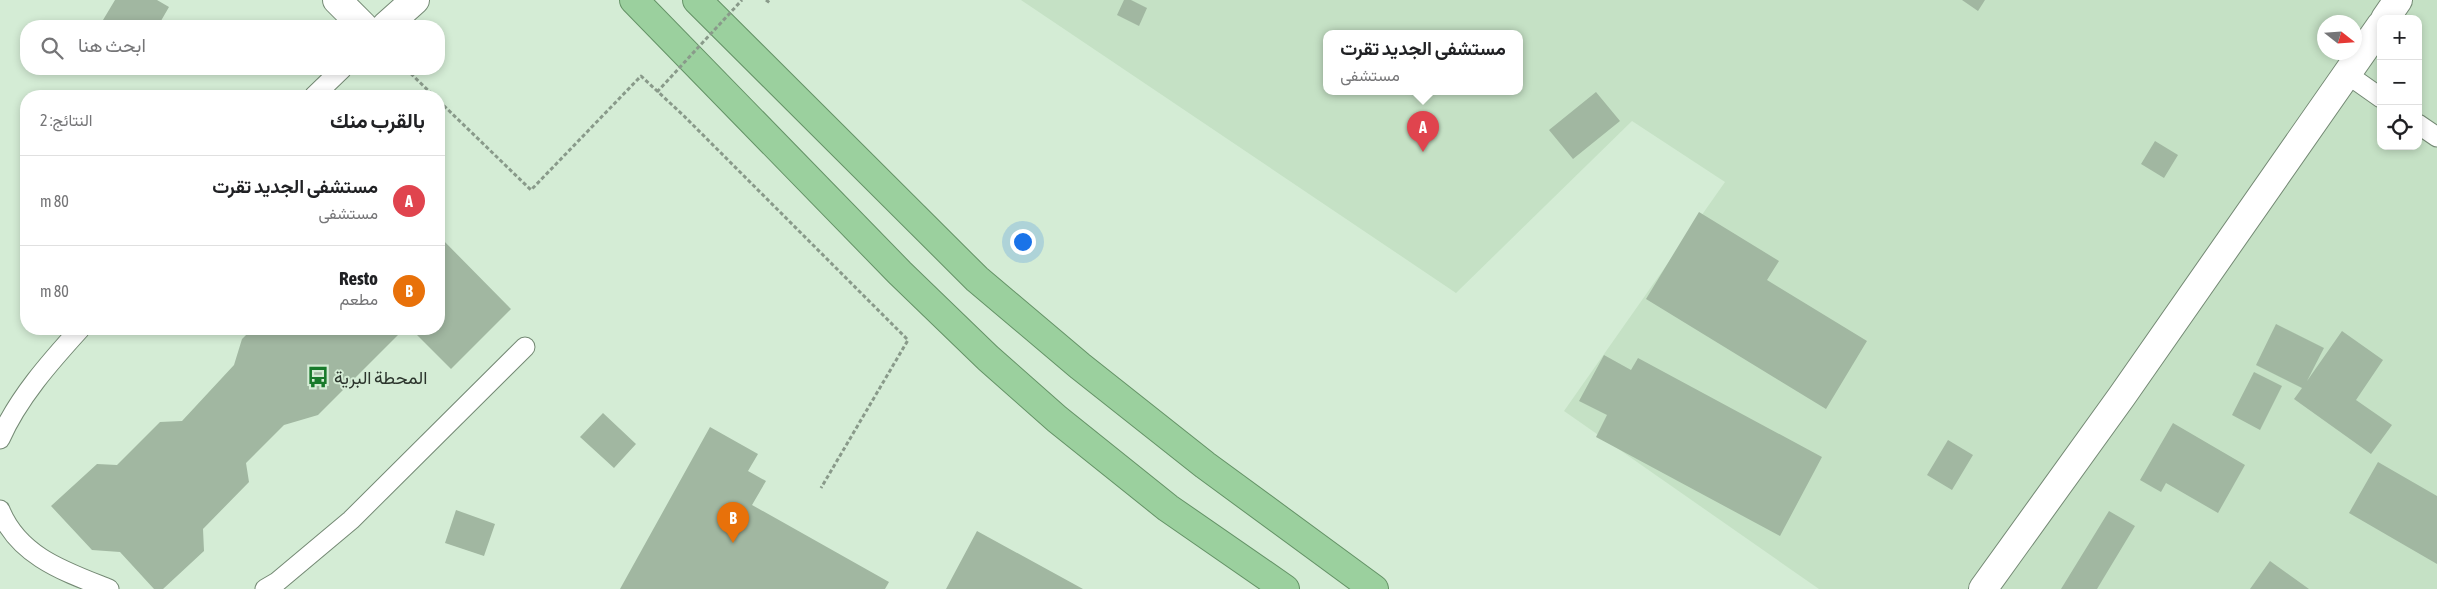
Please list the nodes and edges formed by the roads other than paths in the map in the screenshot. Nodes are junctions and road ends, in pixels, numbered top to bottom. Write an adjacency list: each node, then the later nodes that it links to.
1 (336, 0): 7 (street)
2 (415, 0): 8 (street)
3 (634, 0): 22 (highway)
4 (697, 0): 23 (highway)
5 (2398, 0): 6 (street)
6 (2388, 15)
7 (357, 20)
8 (393, 20)
9 (2377, 31): 10 (street)
10 (2347, 74): 13 (lane); 24 (street)
11 (336, 75): 12 (lane)
12 (320, 90)
13 (2377, 95)
14 (2422, 127): 15 (lane)
15 (2437, 137)
16 (75, 335): 18 (lane)
17 (525, 347): 21 (lane)
18 (0, 440)
19 (0, 510): 20 (lane)
20 (109, 589)
21 (265, 589)
22 (1285, 589)
23 (1374, 589)
24 (1983, 589)

